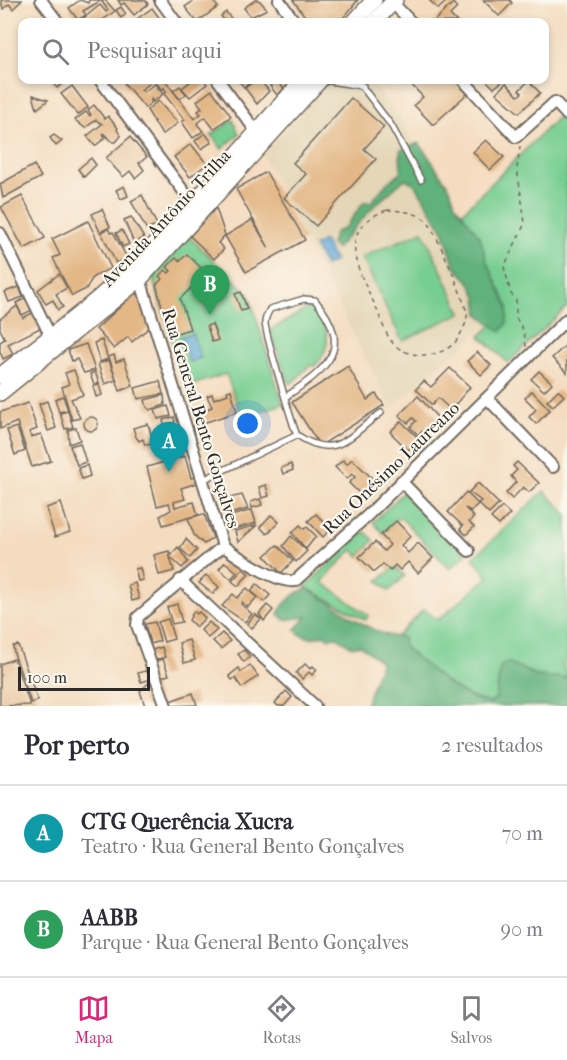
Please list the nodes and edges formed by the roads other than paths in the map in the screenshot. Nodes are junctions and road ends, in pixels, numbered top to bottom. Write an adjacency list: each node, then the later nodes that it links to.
1 (41, 0): 6 (street)
2 (160, 0): 7 (street)
3 (279, 0): 8 (street)
4 (374, 0): 9 (main road)
5 (394, 1): 10 (main road); 11 (street)
6 (55, 18)
7 (173, 18)
8 (292, 18)
9 (358, 18)
10 (378, 18)
11 (408, 18)
12 (103, 84): 22 (street)
13 (221, 84): 20 (street)
14 (299, 84): 20 (main road, Avenida Antônio Trilha)
15 (316, 84): 22 (main road, Avenida Antônio Trilha)
16 (349, 84): 18 (lane)
17 (468, 84): 19 (street)
18 (363, 86): 21 (lane)
19 (567, 115)
20 (256, 131): 22 (main road, Avenida Antônio Trilha)
21 (421, 180)
22 (196, 209): 24 (main road, Avenida Antônio Trilha); 26 (main road, Avenida Antônio Trilha)
23 (0, 233): 26 (street)
24 (140, 279): 28 (main road, Avenida Antônio Trilha); 34 (street, Rua General Bento Gonçalves)
25 (567, 319): 30 (street, Rua Onésimo Laureano)
26 (50, 335): 27 (main road, Avenida Antônio Trilha)
27 (0, 376)
28 (0, 393)
29 (286, 396): 29 (lane); 32 (lane)
30 (487, 398): 33 (street); 35 (street, Rua Onésimo Laureano)
31 (381, 413): 32 (lane)
32 (297, 435): 34 (lane)
33 (554, 467)
34 (203, 480): 36 (street, Rua General Bento Gonçalves)
35 (401, 481): 36 (street, Rua Onésimo Laureano); 37 (street)
36 (223, 546): 38 (street, Rua General Bento Gonçalves)
37 (469, 551)
38 (180, 580): 39 (street, Rua General Bento Gonçalves); 40 (street)
39 (166, 706)
40 (315, 706)

